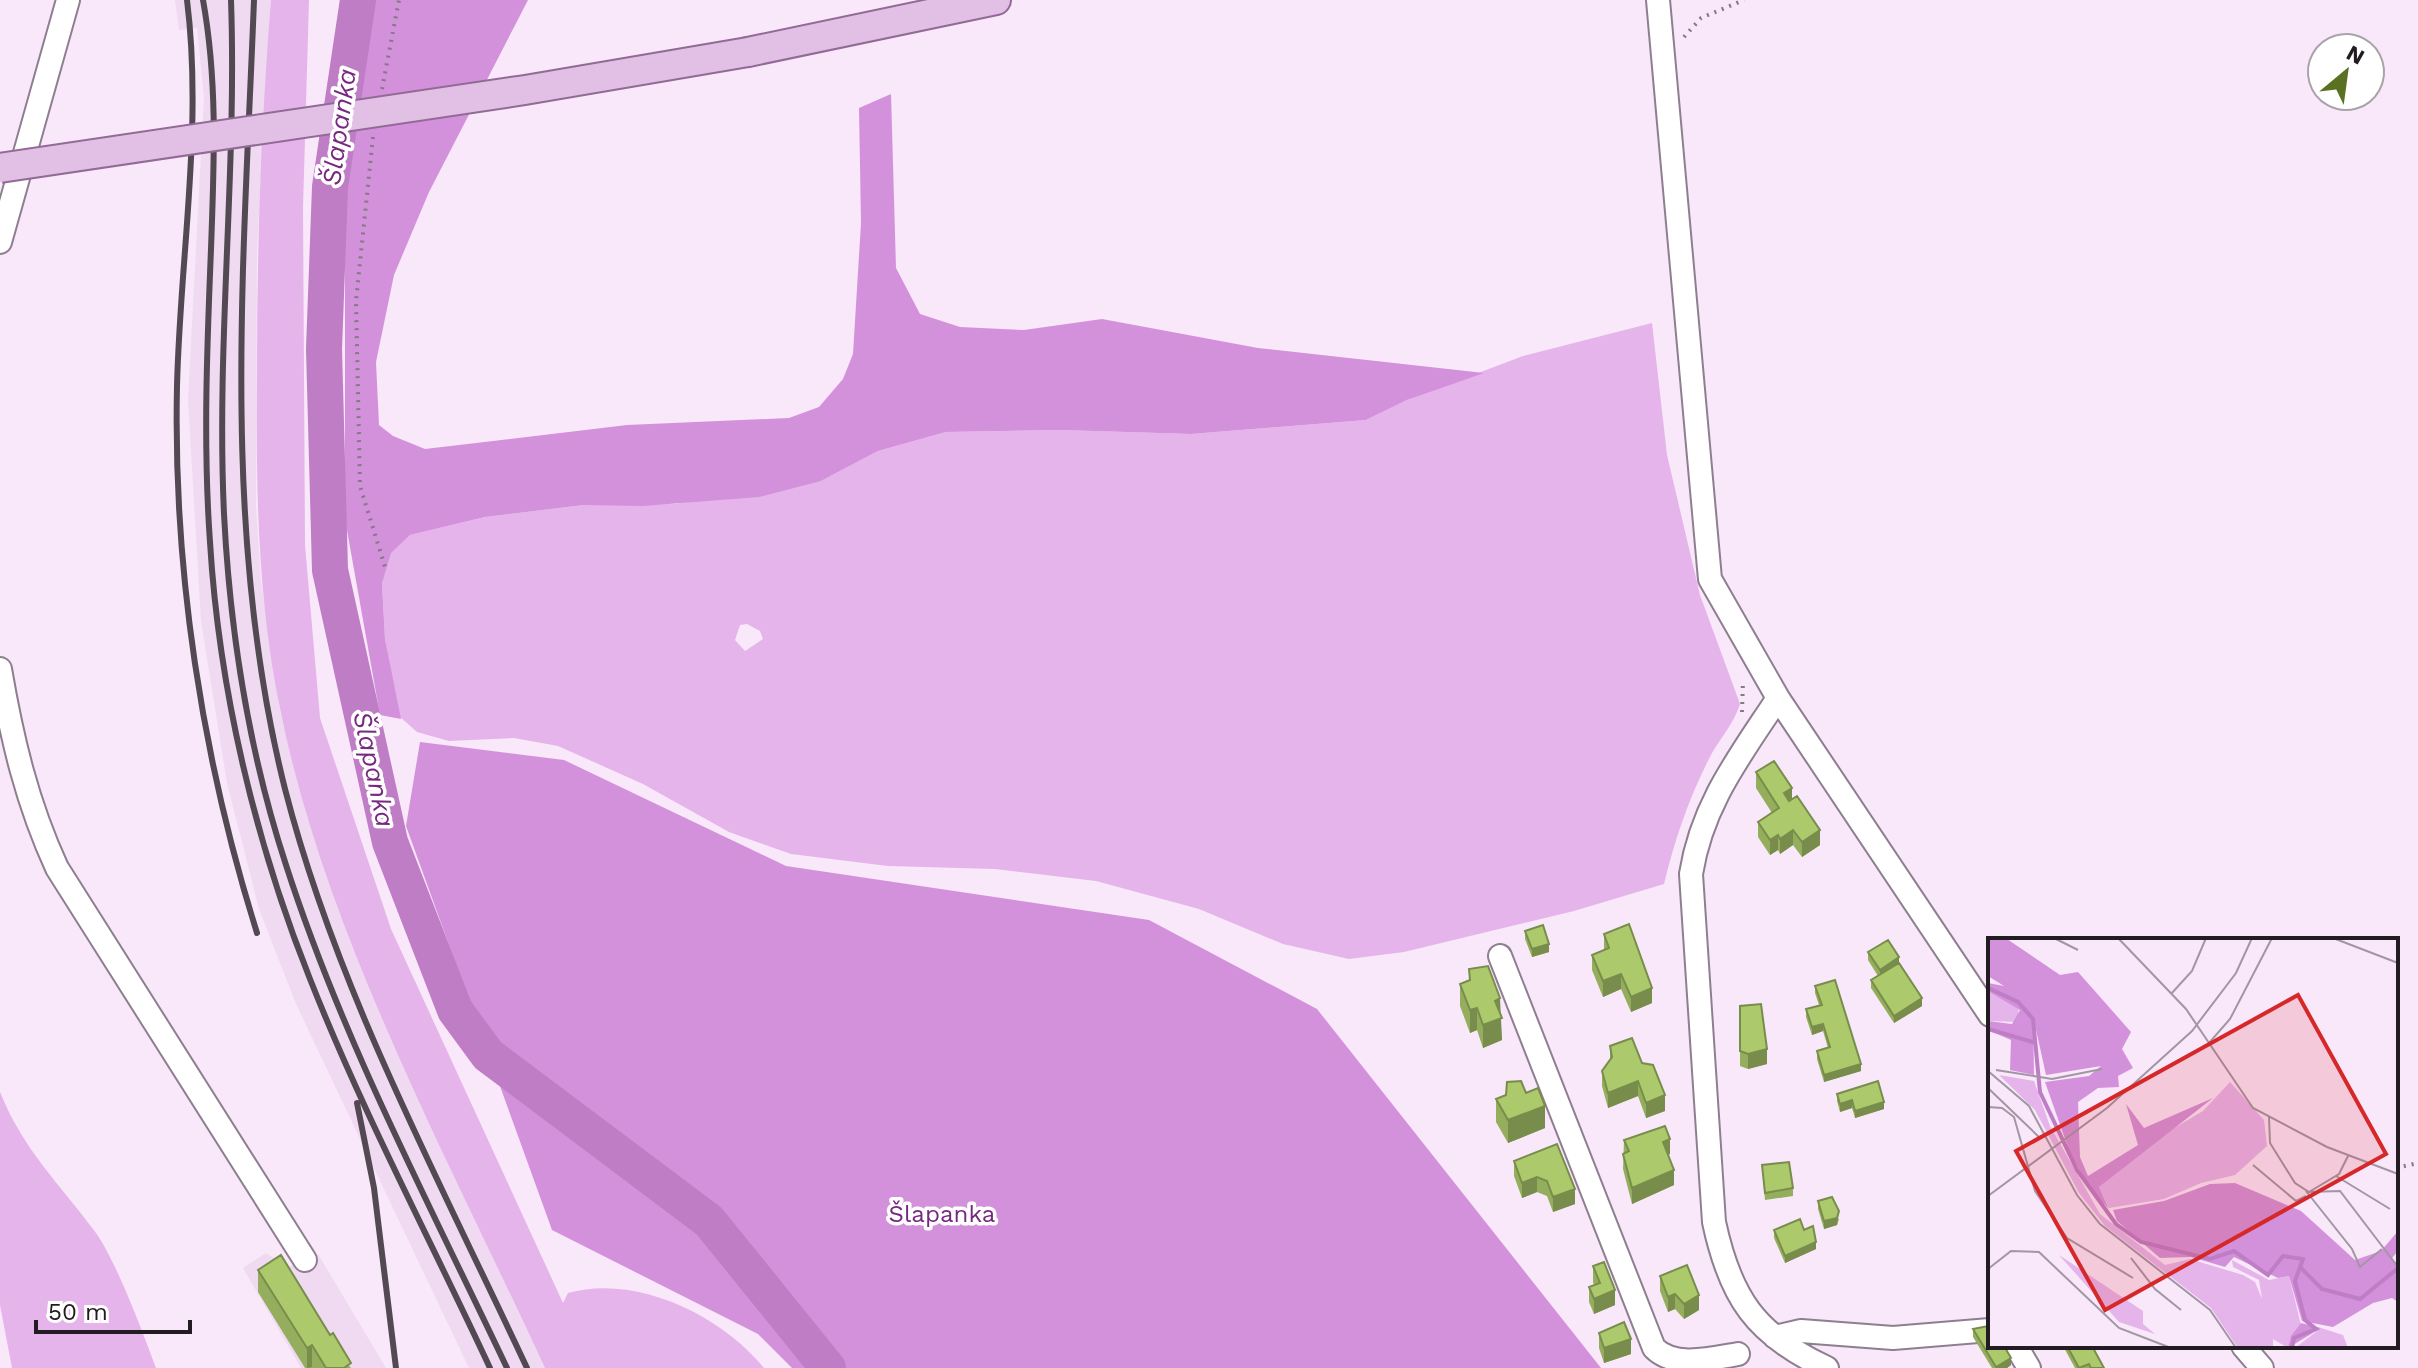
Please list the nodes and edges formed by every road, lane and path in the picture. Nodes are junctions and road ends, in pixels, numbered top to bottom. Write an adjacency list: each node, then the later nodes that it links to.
1 (68, 0): 10 (street)
2 (399, 0): 7 (path)
3 (996, 0): 9 (main road, bridge)
4 (1658, 0): 6 (street)
5 (1744, 0): 6 (path)
6 (1663, 60): 13 (street)
7 (381, 96)
8 (375, 125): 11 (path)
9 (0, 168)
10 (0, 242)
11 (386, 570)
12 (0, 669): 18 (street)
13 (1778, 698): 15 (street); 19 (street)
14 (1500, 956): 24 (street)
15 (1988, 1012)
16 (2418, 1163): 17 (path)
17 (2398, 1168)
18 (305, 1260)
19 (1758, 1320): 21 (street); 24 (street)
20 (1988, 1330): 21 (street)
21 (1775, 1337): 25 (street)
22 (2017, 1348): 26 (street)
23 (2245, 1348): 27 (street)
24 (1739, 1361)
25 (1827, 1368)
26 (2029, 1368)
27 (2262, 1368)

